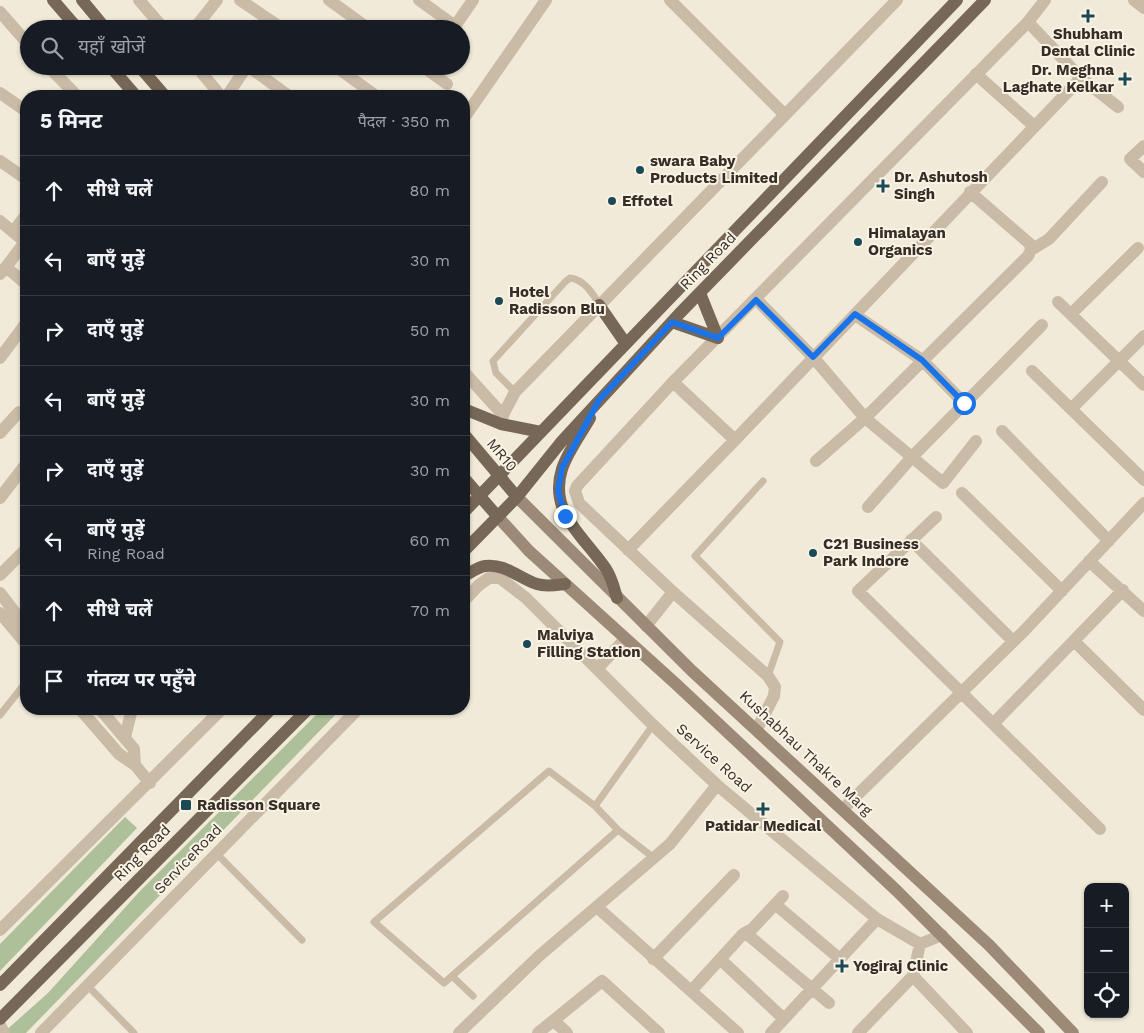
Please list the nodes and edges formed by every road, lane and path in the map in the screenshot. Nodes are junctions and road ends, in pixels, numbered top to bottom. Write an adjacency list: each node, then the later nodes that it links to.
1 (53, 0): 18 (main road)
2 (139, 0): 20 (street)
3 (217, 0): 21 (street)
4 (240, 0): 22 (street)
5 (329, 0): 23 (street)
6 (419, 0): 24 (street)
7 (472, 0): 25 (street)
8 (546, 0): 49 (street)
9 (670, 0): 50 (street)
10 (897, 0): 50 (street)
11 (957, 0): 78 (main road, Ring Road)
12 (984, 0): 67 (main road, Ring Road)
13 (1046, 0): 26 (street)
14 (1134, 0): 16 (street)
15 (85, 1): 19 (main road)
16 (1144, 8)
17 (0, 12): 27 (street)
18 (70, 20)
19 (99, 20)
20 (156, 20)
21 (201, 20)
22 (268, 20)
23 (357, 20)
24 (445, 20)
25 (459, 20)
26 (1028, 22): 28 (street); 37 (street)
27 (20, 35)
28 (976, 74): 51 (street); 68 (street)
29 (57, 75): 39 (street)
30 (117, 75): 40 (main road)
31 (147, 75): 41 (main road)
32 (204, 75): 42 (street)
33 (241, 75): 43 (street)
34 (260, 75): 44 (street)
35 (347, 75): 45 (street)
36 (436, 75): 38 (street)
37 (1081, 78): 48 (street); 51 (street)
38 (447, 84)
39 (71, 90)
40 (128, 90)
41 (160, 90)
42 (216, 90)
43 (231, 90)
44 (281, 90)
45 (368, 90)
46 (0, 93): 47 (street)
47 (20, 107)
48 (1118, 107)
49 (470, 109)
50 (786, 115): 70 (street)
51 (1034, 126): 57 (street)
52 (1144, 146): 54 (street)
53 (0, 161): 55 (street)
54 (1144, 172)
55 (20, 175)
56 (1102, 182): 64 (street)
57 (970, 192): 64 (street); 71 (street)
58 (0, 221): 60 (street)
59 (20, 223): 60 (street)
60 (13, 232): 61 (street)
61 (20, 237)
62 (1142, 248): 72 (street)
63 (20, 250): 65 (street)
64 (1031, 250): 81 (street)
65 (3, 271): 66 (street)
66 (20, 281)
67 (700, 293): 73 (main road, Ring Road); 77 (main road)
68 (756, 300): 77 (street); 79 (street)
69 (1058, 302): 72 (street)
70 (599, 305): 78 (main road); 87 (street); 87 (lane)
71 (855, 314): 79 (street); 81 (street)
72 (1071, 314): 82 (street)
73 (672, 322): 77 (main road); 88 (main road, Ring Road)
74 (1042, 324): 89 (street)
75 (20, 330): 80 (street)
76 (1144, 336): 82 (street)
77 (718, 338): 85 (street)
78 (626, 344): 96 (main road, Ring Road)
79 (813, 357): 93 (street); 98 (street)
80 (0, 358)
81 (922, 360): 89 (street); 93 (street)
82 (1119, 361): 86 (street); 90 (street)
83 (1032, 371): 90 (street)
84 (470, 379): 94 (street)
85 (673, 382): 98 (street); 120 (street)
86 (1144, 385)
87 (514, 392): 94 (street)
88 (599, 400): 110 (main road, Ring Road); 131 (main road)
89 (964, 403): 101 (street)
90 (1071, 409): 105 (street)
91 (470, 411): 94 (main road)
92 (20, 412): 97 (street)
93 (865, 418): 101 (street); 102 (street)
94 (502, 419): 96 (main road)
95 (1002, 430): 118 (street)
96 (541, 432): 104 (main road, Ring Road)
97 (0, 433)
98 (735, 440): 120 (street)
99 (470, 441): 104 (main road, MR10)
100 (976, 441): 101 (street)
101 (912, 457): 113 (street)
102 (816, 462)
103 (20, 472): 111 (street)
104 (498, 476): 109 (main road, Ring Road); 110 (main road, MR10)
105 (1144, 480)
106 (763, 481): 141 (lane)
107 (470, 485): 109 (main road)
108 (962, 493): 126 (street)
109 (479, 496): 112 (main road, Ring Road); 115 (main road)
110 (517, 497): 115 (main road, Ring Road); 131 (main road, Kushabhau Thakre Marg)
111 (0, 498)
112 (470, 506)
113 (868, 507)
114 (1142, 509): 118 (street)
115 (498, 517): 119 (main road, Ring Road); 125 (main road)
116 (936, 517): 117 (street)
117 (912, 540): 138 (street); 143 (street)
118 (1109, 541): 122 (street)
119 (470, 545)
120 (628, 550): 128 (street)
121 (20, 555): 124 (street)
122 (1090, 561): 126 (street); 127 (street)
123 (470, 573): 125 (main road)
124 (0, 575)
125 (565, 584): 137 (main road)
126 (1062, 590): 138 (street)
127 (1123, 590): 132 (street); 139 (street)
128 (673, 592): 135 (street); 141 (street)
129 (0, 593): 134 (street)
130 (470, 595): 140 (street, Service Road)
131 (617, 598): 135 (main road, Kushabhau Thakre Marg)
132 (1144, 611)
133 (0, 613): 136 (street)
134 (20, 618)
135 (646, 626): 155 (main road, Kushabhau Thakre Marg)
136 (20, 637)
137 (625, 639): 140 (street); 171 (main road)
138 (1013, 641): 143 (street)
139 (1074, 641): 144 (street); 153 (street)
140 (598, 668): 154 (street, Service Road)
141 (768, 676): 155 (street)
142 (20, 690): 145 (lane)
143 (961, 692): 153 (street); 161 (street)
144 (1144, 710)
145 (0, 715)
146 (85, 715): 157 (street)
147 (105, 715): 156 (street)
148 (130, 715): 156 (street)
149 (215, 715): 158 (street)
150 (265, 715): 179 (main road, Ring Road)
151 (302, 715): 186 (main road, Ring Road)
152 (352, 715): 164 (street, ServiceRoad)
153 (994, 724): 162 (street)
154 (653, 725): 159 (street, Service Road); 160 (lane)
155 (756, 729): 161 (main road, Kushabhau Thakre Marg)
156 (125, 737): 157 (street)
157 (135, 765): 158 (street)
158 (150, 783): 169 (street)
159 (717, 785): 165 (street); 168 (street, Service Road)
160 (595, 806): 163 (lane); 177 (lane)
161 (843, 809): 201 (main road, Kushabhau Thakre Marg)
162 (1100, 828)
163 (618, 830): 165 (lane); 177 (lane)
164 (216, 853): 172 (lane); 180 (street, ServiceRoad)
165 (654, 858): 167 (street)
166 (734, 875): 174 (street)
167 (598, 908): 174 (street); 192 (street)
168 (876, 919): 173 (street, Service Road); 176 (street)
169 (0, 930)
170 (743, 934): 175 (street); 176 (street); 181 (street)
171 (942, 935): 173 (street); 200 (main road)
172 (302, 940)
173 (920, 944): 178 (street)
174 (653, 959): 182 (street)
175 (720, 959): 182 (street); 185 (street)
176 (840, 959): 181 (street)
177 (452, 976): 183 (lane)
178 (913, 976): 198 (street); 199 (street)
179 (0, 985)
180 (87, 985): 190 (street, ServiceRoad); 191 (lane)
181 (812, 988): 184 (street); 185 (street)
182 (691, 991): 196 (street)
183 (473, 996)
184 (829, 1003)
185 (784, 1019): 197 (street)
186 (0, 1020)
187 (554, 1021): 193 (street); 194 (street); 195 (street)
188 (0, 1024): 189 (street)
189 (4, 1033)
190 (41, 1033)
191 (134, 1033)
192 (459, 1033)
193 (538, 1033)
194 (567, 1033)
195 (659, 1033)
196 (738, 1033)
197 (771, 1033)
198 (858, 1033)
199 (967, 1033)
200 (1039, 1033)
201 (1074, 1033)

